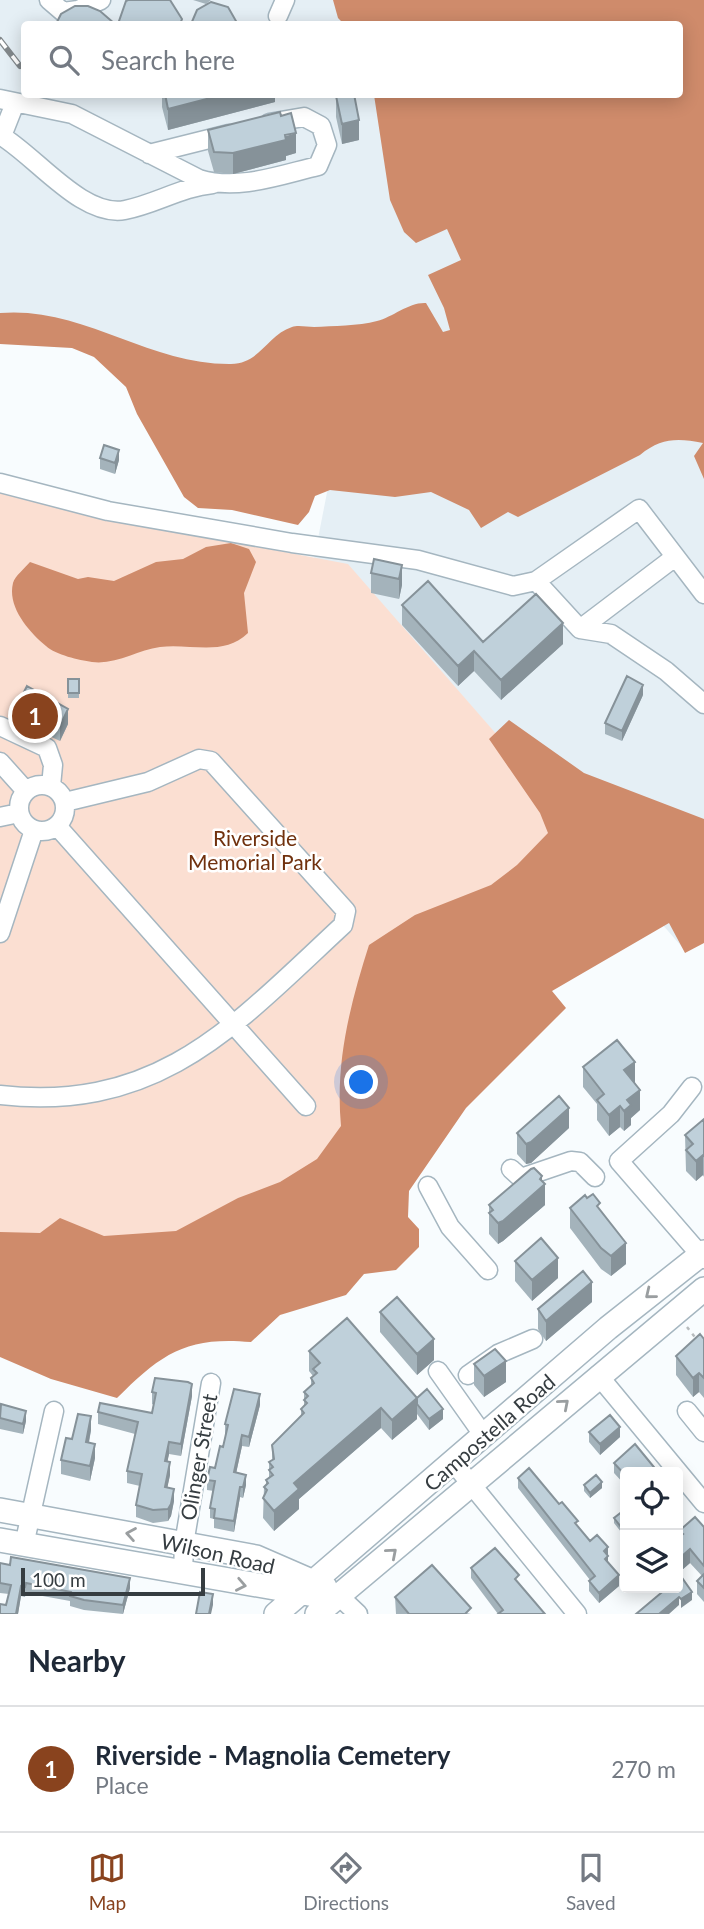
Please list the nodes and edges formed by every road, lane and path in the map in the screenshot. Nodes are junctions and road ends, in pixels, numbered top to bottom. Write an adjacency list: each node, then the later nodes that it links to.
1 (50, 0): 2 (street)
2 (102, 0)
3 (7, 101): 4 (street); 5 (street)
4 (1, 136): 6 (street)
5 (149, 154): 6 (street); 6 (street)
6 (215, 184)
7 (0, 483): 9 (street)
8 (675, 557): 9 (street); 10 (street); 11 (street)
9 (536, 581): 11 (street)
10 (704, 594)
11 (580, 629): 12 (street)
12 (704, 704)
13 (0, 726): 15 (street)
14 (0, 762): 16 (street)
15 (51, 786): 16 (street); 17 (street)
16 (26, 791): 18 (street)
17 (65, 802): 20 (street); 23 (street)
18 (19, 813): 19 (street); 21 (street)
19 (0, 817)
20 (57, 826): 21 (street); 23 (street)
21 (34, 831): 22 (street)
22 (0, 933)
23 (235, 1025): 25 (street); 26 (street)
24 (692, 1087): 30 (street)
25 (0, 1095)
26 (306, 1106)
27 (511, 1169): 28 (street)
28 (595, 1177)
29 (428, 1186): 31 (street)
30 (703, 1256): 43 (main road, Campostella Road, one-way to 43)
31 (488, 1270)
32 (704, 1289): 38 (main road, Campostella Road)
33 (682, 1322): 35 (path)
34 (533, 1339): 37 (street)
35 (704, 1348)
36 (438, 1371): 43 (street)
37 (468, 1375)
38 (598, 1375): 45 (main road, Campostella Road, one-way to 38); 46 (street)
39 (211, 1383): 50 (street, Olinger Street)
40 (54, 1411): 48 (street)
41 (687, 1411): 42 (street)
42 (704, 1432)
43 (484, 1436): 44 (main road, Campostella Road)
44 (453, 1462): 45 (street); 53 (main road, Campostella Road)
45 (472, 1484): 54 (main road, Campostella Road, one-way to 45); 58 (street)
46 (704, 1503)
47 (0, 1510): 48 (main road, Wilson Road)
48 (30, 1516): 50 (main road, Wilson Road, one-way to 48); 51 (street)
49 (0, 1540): 51 (main road, Wilson Road)
50 (184, 1544): 52 (street, Olinger Street); 53 (main road, Wilson Road)
51 (24, 1545): 52 (main road, Wilson Road)
52 (183, 1573): 53 (main road, Wilson Road, one-way to 53)
53 (308, 1587): 54 (main road, Wilson Road); 55 (main road, Campostella Road)
54 (340, 1597): 56 (main road, Campostella Road); 57 (street)
55 (276, 1614)
56 (317, 1614)
57 (358, 1614)
58 (577, 1614)

